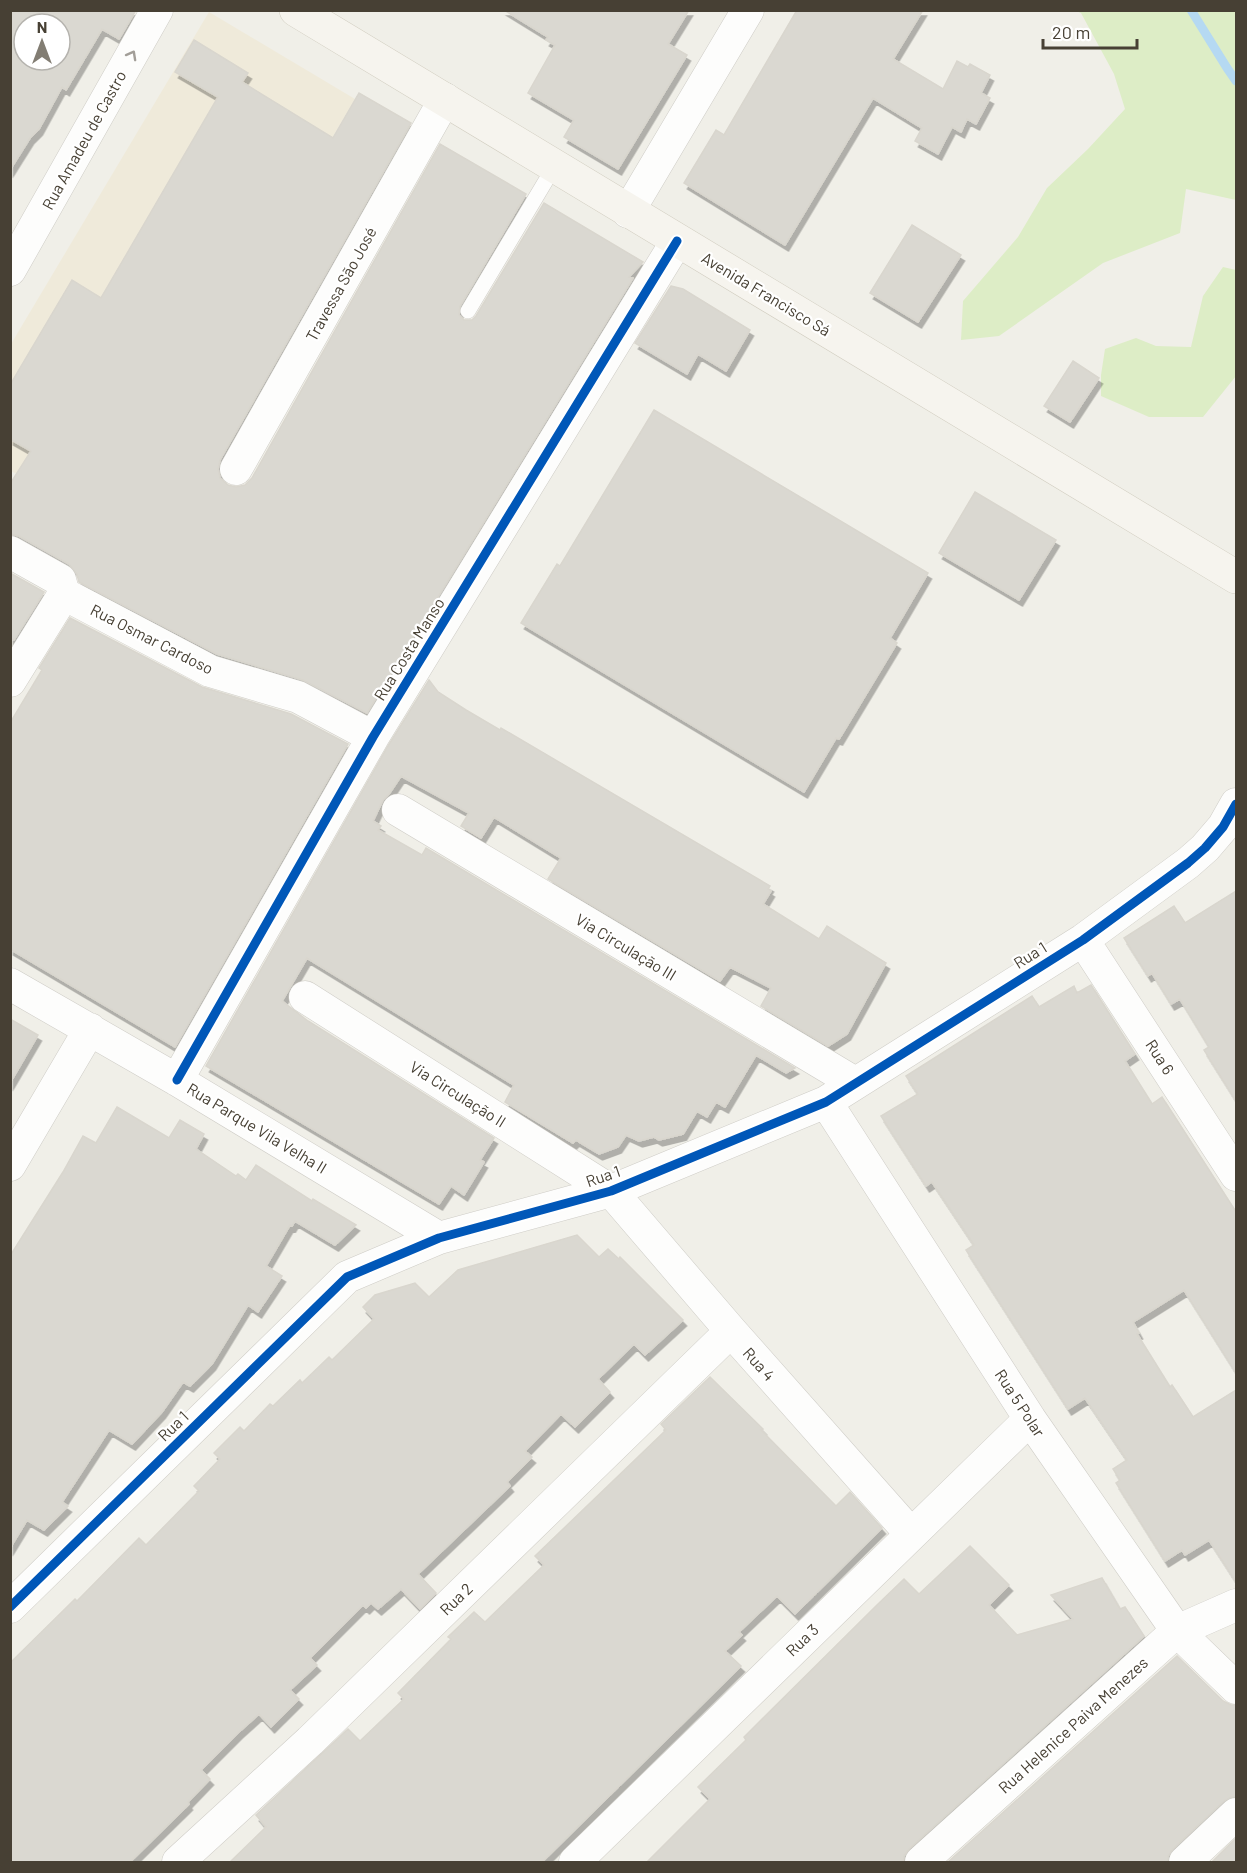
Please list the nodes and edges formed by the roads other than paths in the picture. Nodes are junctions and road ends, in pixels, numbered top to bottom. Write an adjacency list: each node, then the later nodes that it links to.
1 (157, 10): 8 (street, Rua Amadeu de Castro, one-way to 1)
2 (296, 10): 4 (main road, Avenida Francisco Sá)
3 (748, 10): 6 (street)
4 (445, 99): 5 (main road, Avenida Francisco Sá); 10 (street, Travessa São José)
5 (554, 167): 6 (main road, Avenida Francisco Sá); 9 (lane)
6 (628, 212): 7 (main road, Avenida Francisco Sá)
7 (677, 241): 12 (main road, Avenida Francisco Sá); 15 (street, Rua Costa Manso)
8 (10, 270)
9 (468, 311)
10 (237, 469)
11 (10, 552): 13 (street, Rua Osmar Cardoso)
12 (1236, 577)
13 (64, 594): 14 (street); 15 (street, Rua Osmar Cardoso)
14 (10, 681)
15 (373, 736): 22 (street, Rua Costa Manso)
16 (1236, 804): 18 (street, Rua 1)
17 (398, 810): 23 (street, Via Circulação III)
18 (1083, 940): 23 (street, Rua 1); 26 (street, Rua 6)
19 (10, 984): 21 (street, Rua Parque Vila Velha II)
20 (305, 997): 27 (street, Via Circulação II)
21 (90, 1029): 22 (street, Rua Parque Vila Velha II); 25 (street)
22 (177, 1080): 28 (street, Rua Parque Vila Velha II)
23 (855, 1083): 24 (street, Rua 1)
24 (826, 1102): 27 (street, Rua 1); 30 (street, Rua 5 Polar)
25 (10, 1165)
26 (1236, 1175)
27 (610, 1191): 28 (street, Rua 1); 29 (street, Rua 4)
28 (439, 1238): 33 (street, Rua 1)
29 (730, 1331): 31 (street, Rua 4); 37 (street, Rua 2)
30 (1030, 1419): 31 (street, Rua 3); 34 (street, Rua 5 Polar)
31 (911, 1534): 38 (street, Rua 3)
32 (1236, 1605): 34 (street, Rua Helenice Paiva Menezes)
33 (10, 1607)
34 (1177, 1631): 35 (street, Rua 5 Polar); 39 (street, Rua Helenice Paiva Menezes)
35 (1236, 1688)
36 (1236, 1814): 40 (street)
37 (178, 1863)
38 (575, 1863)
39 (921, 1863)
40 (1185, 1863)

